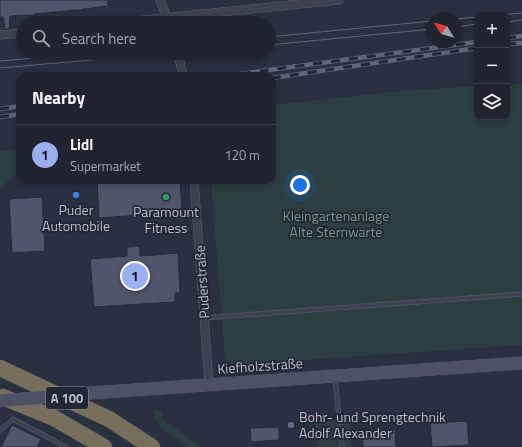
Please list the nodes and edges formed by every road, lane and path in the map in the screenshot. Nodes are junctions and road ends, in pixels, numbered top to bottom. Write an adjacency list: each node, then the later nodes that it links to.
1 (160, 0): 3 (street)
2 (339, 0): 4 (street)
3 (166, 16)
4 (202, 16)
5 (16, 34): 6 (street)
6 (0, 35)
7 (180, 60): 8 (street)
8 (182, 72)
9 (194, 184): 11 (street, Puderstraße)
10 (522, 294): 11 (lane)
11 (204, 318): 15 (street, Puderstraße)
12 (522, 363): 14 (street, Kiefholzstraße)
13 (0, 368): 21 (highway, A 100)
14 (335, 376): 15 (street, Kiefholzstraße); 22 (lane)
15 (209, 384): 17 (street, Kiefholzstraße, bridge)
16 (0, 396): 20 (highway, A 100)
17 (0, 401)
18 (0, 430): 19 (lane)
19 (66, 447)
20 (104, 447)
21 (152, 447)
22 (342, 447)

